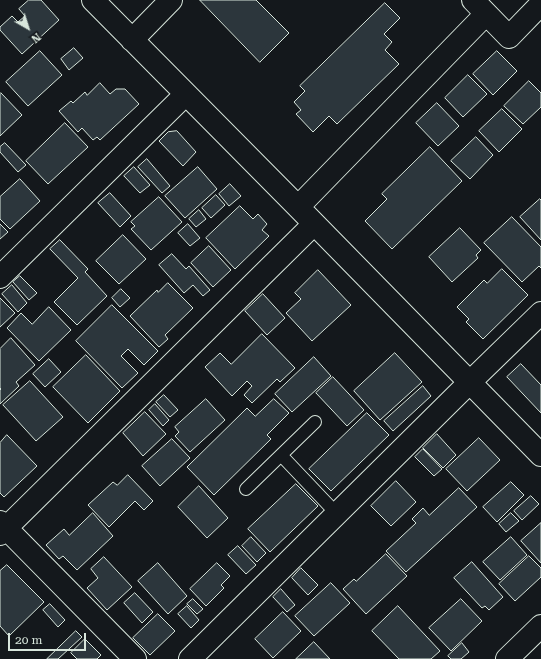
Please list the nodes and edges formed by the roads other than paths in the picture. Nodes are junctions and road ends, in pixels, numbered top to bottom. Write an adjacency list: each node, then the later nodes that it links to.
1 (93, 0): 5 (street)
2 (171, 0): 5 (street)
3 (541, 4): 4 (street)
4 (479, 7): 7 (street)
5 (132, 40): 6 (street)
6 (186, 94): 7 (street); 9 (street)
7 (298, 207): 8 (street)
8 (314, 224): 11 (street); 17 (street)
9 (0, 277)
10 (541, 313): 11 (street)
11 (469, 383): 14 (street); 16 (street)
12 (315, 422): 13 (lane)
13 (281, 455): 15 (lane); 16 (lane)
14 (541, 455)
15 (246, 489)
16 (337, 514): 20 (street)
17 (2, 528): 19 (street)
18 (541, 626): 21 (street)
19 (135, 659)
20 (190, 659)
21 (507, 659)

